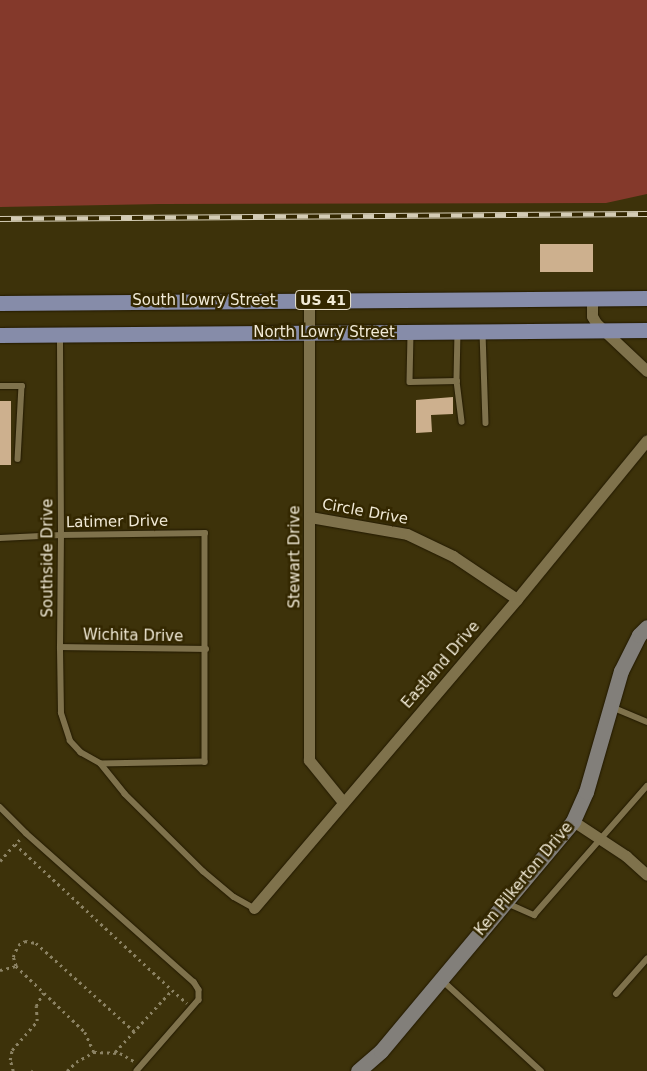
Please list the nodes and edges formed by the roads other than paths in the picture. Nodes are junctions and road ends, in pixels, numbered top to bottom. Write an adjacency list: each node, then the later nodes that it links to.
1 (592, 298): 2 (main road, South Lowry Street / US 41); 3 (main road, South Lowry Street / US 41); 5 (street)
2 (647, 298)
3 (309, 300): 4 (main road, South Lowry Street / US 41); 10 (street, Stewart Drive)
4 (0, 303)
5 (607, 330): 6 (main road, North Lowry Street / US 41); 9 (main road, North Lowry Street / US 41); 13 (street)
6 (647, 330)
7 (411, 332): 8 (main road, North Lowry Street / US 41); 10 (main road, North Lowry Street / US 41); 14 (lane)
8 (458, 332): 9 (main road, North Lowry Street / US 41); 14 (lane)
9 (483, 332): 17 (lane)
10 (308, 333): 12 (main road, North Lowry Street / US 41); 20 (street, Stewart Drive)
11 (0, 334): 12 (main road, North Lowry Street / US 41)
12 (60, 334): 21 (lane, Southside Drive)
13 (647, 370)
14 (457, 381): 16 (lane)
15 (0, 386): 19 (lane)
16 (462, 422)
17 (486, 423)
18 (647, 440): 23 (street, Eastland Drive)
19 (18, 459)
20 (310, 518): 23 (street, Circle Drive); 31 (street, Stewart Drive)
21 (61, 536): 22 (lane, Latimer Drive); 25 (lane, Southside Drive); 26 (lane, Latimer Drive)
22 (0, 538)
23 (517, 599): 31 (street, Eastland Drive)
24 (647, 627): 27 (street, Ken Pilkerton Drive)
25 (60, 647): 26 (lane, Wichita Drive); 29 (lane, Southside Drive)
26 (206, 649): 29 (lane)
27 (610, 706): 28 (lane); 33 (street, Ken Pilkerton Drive)
28 (647, 722)
29 (101, 764): 37 (lane, Southside Drive)
30 (647, 786): 34 (lane)
31 (343, 802): 37 (street, Eastland Drive)
32 (0, 807): 41 (lane)
33 (573, 821): 34 (street); 36 (street, Ken Pilkerton Drive)
34 (599, 838): 35 (street); 36 (lane)
35 (647, 875)
36 (506, 902): 39 (street, Ken Pilkerton Drive)
37 (254, 908)
38 (647, 959): 40 (lane)
39 (441, 979): 42 (street, Ken Pilkerton Drive); 43 (lane)
40 (616, 994)
41 (139, 1068)
42 (358, 1071)
43 (541, 1071)

